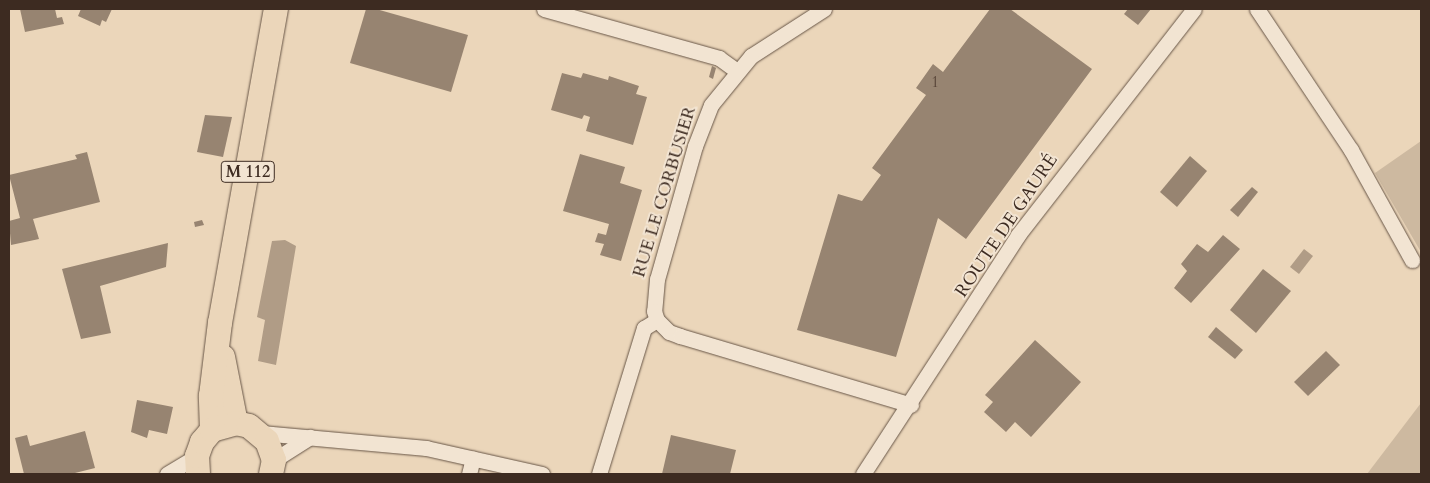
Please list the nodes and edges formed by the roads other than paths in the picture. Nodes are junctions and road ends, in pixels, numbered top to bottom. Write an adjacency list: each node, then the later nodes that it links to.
1 (276, 9): 9 (main road, M 112)
2 (544, 9): 6 (street)
3 (824, 9): 6 (street, RUE LE CORBUSIER)
4 (1194, 9): 10 (street, ROUTE DE GAURÉ)
5 (1257, 9): 7 (street)
6 (737, 71): 8 (street, RUE LE CORBUSIER)
7 (1412, 260)
8 (657, 320): 10 (street); 21 (street)
9 (218, 335): 11 (main road, M 112); 12 (main road, M 112)
10 (911, 405): 22 (street, ROUTE DE GAURÉ)
11 (236, 423): 12 (main road); 13 (main road)
12 (212, 430): 16 (main road)
13 (261, 433): 14 (street); 17 (main road)
14 (310, 438): 15 (street); 17 (street)
15 (473, 458): 19 (street); 20 (street)
16 (197, 465): 18 (street)
17 (272, 467)
18 (167, 474)
19 (469, 474)
20 (542, 474)
21 (599, 474)
22 (863, 474)

